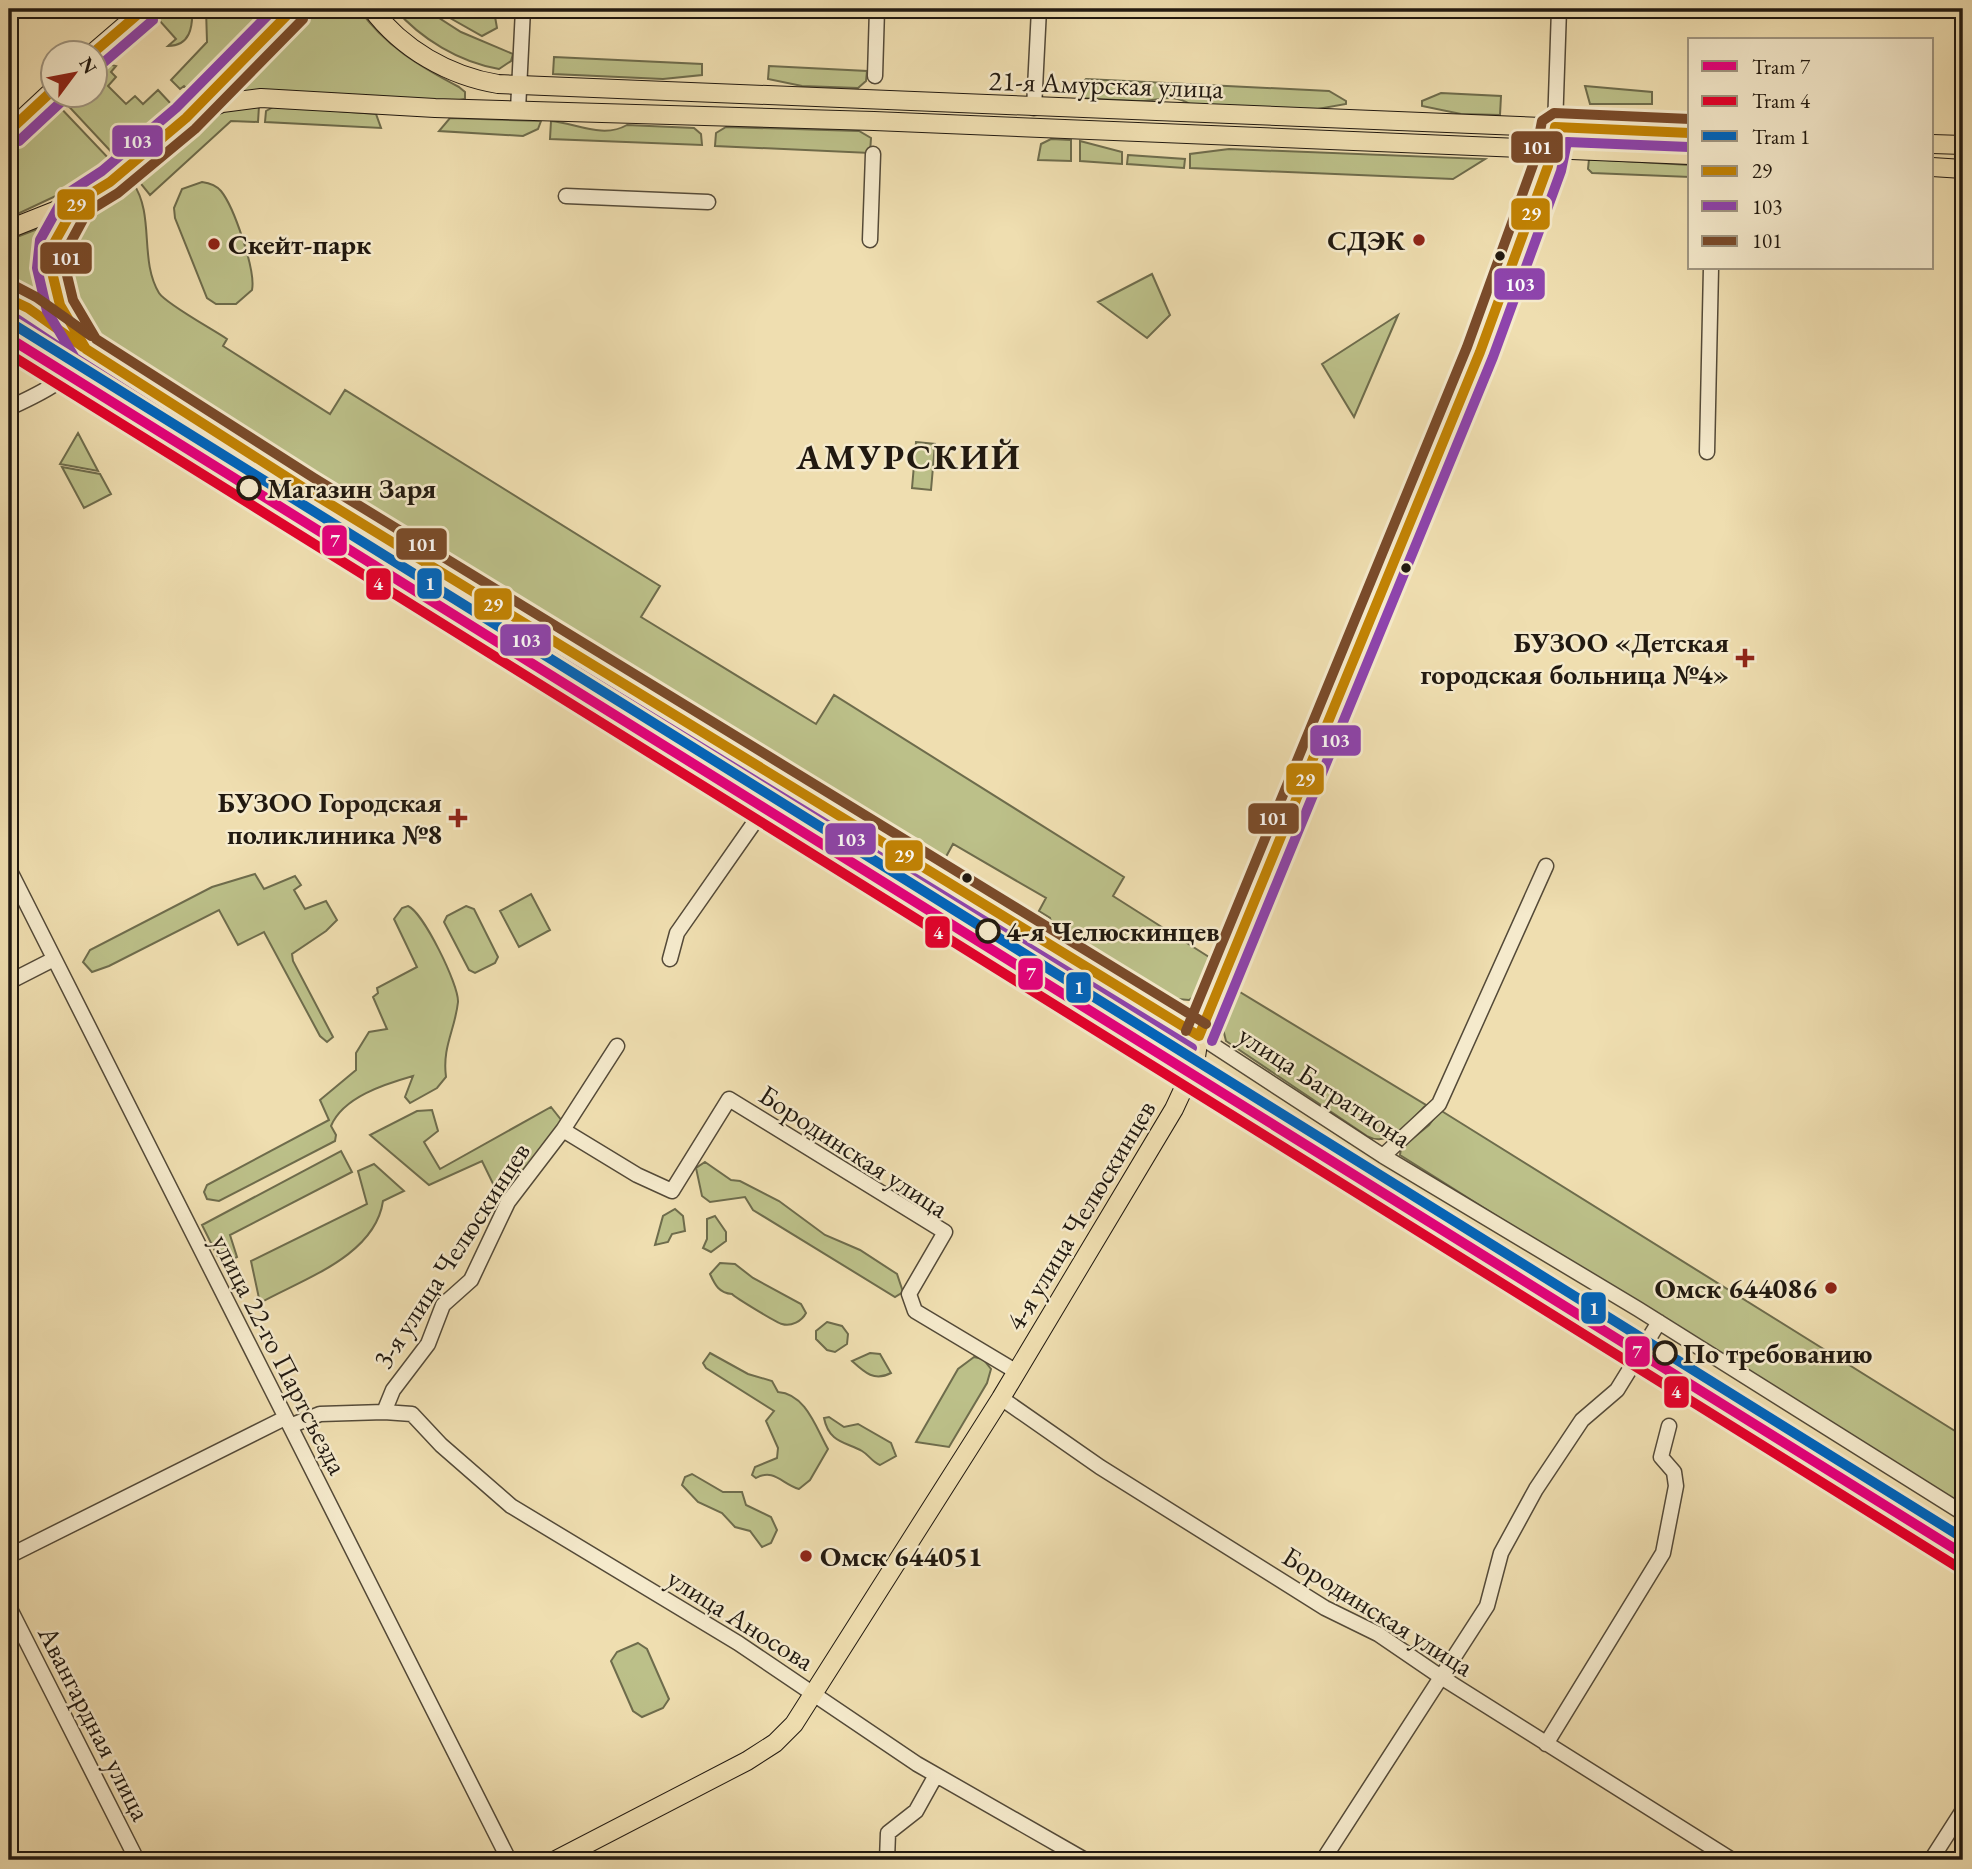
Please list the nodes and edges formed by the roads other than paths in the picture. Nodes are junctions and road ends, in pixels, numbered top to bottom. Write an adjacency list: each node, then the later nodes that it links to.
1 (144, 9): 8 (main road)
2 (293, 9): 14 (main road)
3 (372, 9): 10 (main road, 21-я Амурская улица)
4 (523, 9): 10 (street)
5 (877, 9): 9 (street)
6 (1039, 9): 12 (street)
7 (1559, 9): 15 (street)
8 (108, 40)
9 (875, 76)
10 (519, 85): 12 (main road, 21-я Амурская улица); 13 (street)
11 (38, 103): 16 (main road)
12 (1034, 108): 15 (main road, 21-я Амурская улица)
13 (518, 110): 14 (main road, 21-я Амурская улица); 20 (main road, 21-я Амурская улица)
14 (186, 118): 26 (main road)
15 (1555, 127): 17 (main road, 21-я Амурская улица); 20 (main road, 4-я улица Челюскинцев)
16 (9, 131)
17 (1688, 133)
18 (1934, 144): 19 (main road)
19 (1963, 145)
20 (1553, 148): 22 (main road, 21-я Амурская улица); 41 (main road, 4-я улица Челюскинцев)
21 (873, 153): 29 (street)
22 (1688, 155)
23 (1934, 167): 24 (main road)
24 (1963, 169)
25 (566, 196): 27 (street)
26 (76, 202): 28 (main road); 32 (main road)
27 (708, 202)
28 (9, 229)
29 (870, 240)
30 (1712, 270): 34 (street)
31 (9, 299): 32 (main road, улица Багратиона)
32 (86, 349): 33 (street); 35 (main road, улица Багратиона)
33 (9, 408)
34 (1707, 453)
35 (784, 780): 38 (street); 41 (main road, улица Багратиона)
36 (1546, 866): 44 (street)
37 (9, 869): 39 (street, улица 22-го Партсъезда)
38 (670, 958)
39 (54, 959): 40 (street); 49 (street, улица 22-го Партсъезда)
40 (9, 982)
41 (1199, 1036): 44 (street, улица Багратиона); 46 (main road, 4-я улица Челюскинцев)
42 (617, 1046): 43 (street, 3-я улица Челюскинцев)
43 (563, 1130): 46 (street, Бородинская улица); 48 (street, 3-я улица Челюскинцев)
44 (1383, 1156): 45 (street, улица Багратиона)
45 (1659, 1322): 51 (street, улица Багратиона); 54 (street)
46 (1017, 1372): 47 (main road, 4-я улица Челюскинцев)
47 (1001, 1398): 54 (street, Бородинская улица); 55 (main road, 4-я улица Челюскинцев)
48 (384, 1412): 49 (street, 3-я улица Челюскинцев); 55 (street, улица Аносова)
49 (288, 1422): 52 (street, 3-я улица Челюскинцев); 60 (street, улица 22-го Партсъезда)
50 (1669, 1426): 56 (street)
51 (1963, 1513)
52 (9, 1556)
53 (9, 1607): 59 (street, Авангардная улица)
54 (1441, 1677): 56 (street, Бородинская улица); 64 (street)
55 (815, 1694): 57 (street, улица Аносова); 61 (main road, 4-я улица Челюскинцев)
56 (1546, 1744): 65 (street, Бородинская улица)
57 (936, 1774): 62 (street); 63 (street, улица Аносова)
58 (1963, 1810): 66 (street)
59 (137, 1860)
60 (509, 1860)
61 (556, 1860)
62 (887, 1860)
63 (1085, 1860)
64 (1323, 1860)
65 (1732, 1860)
66 (1931, 1860)

